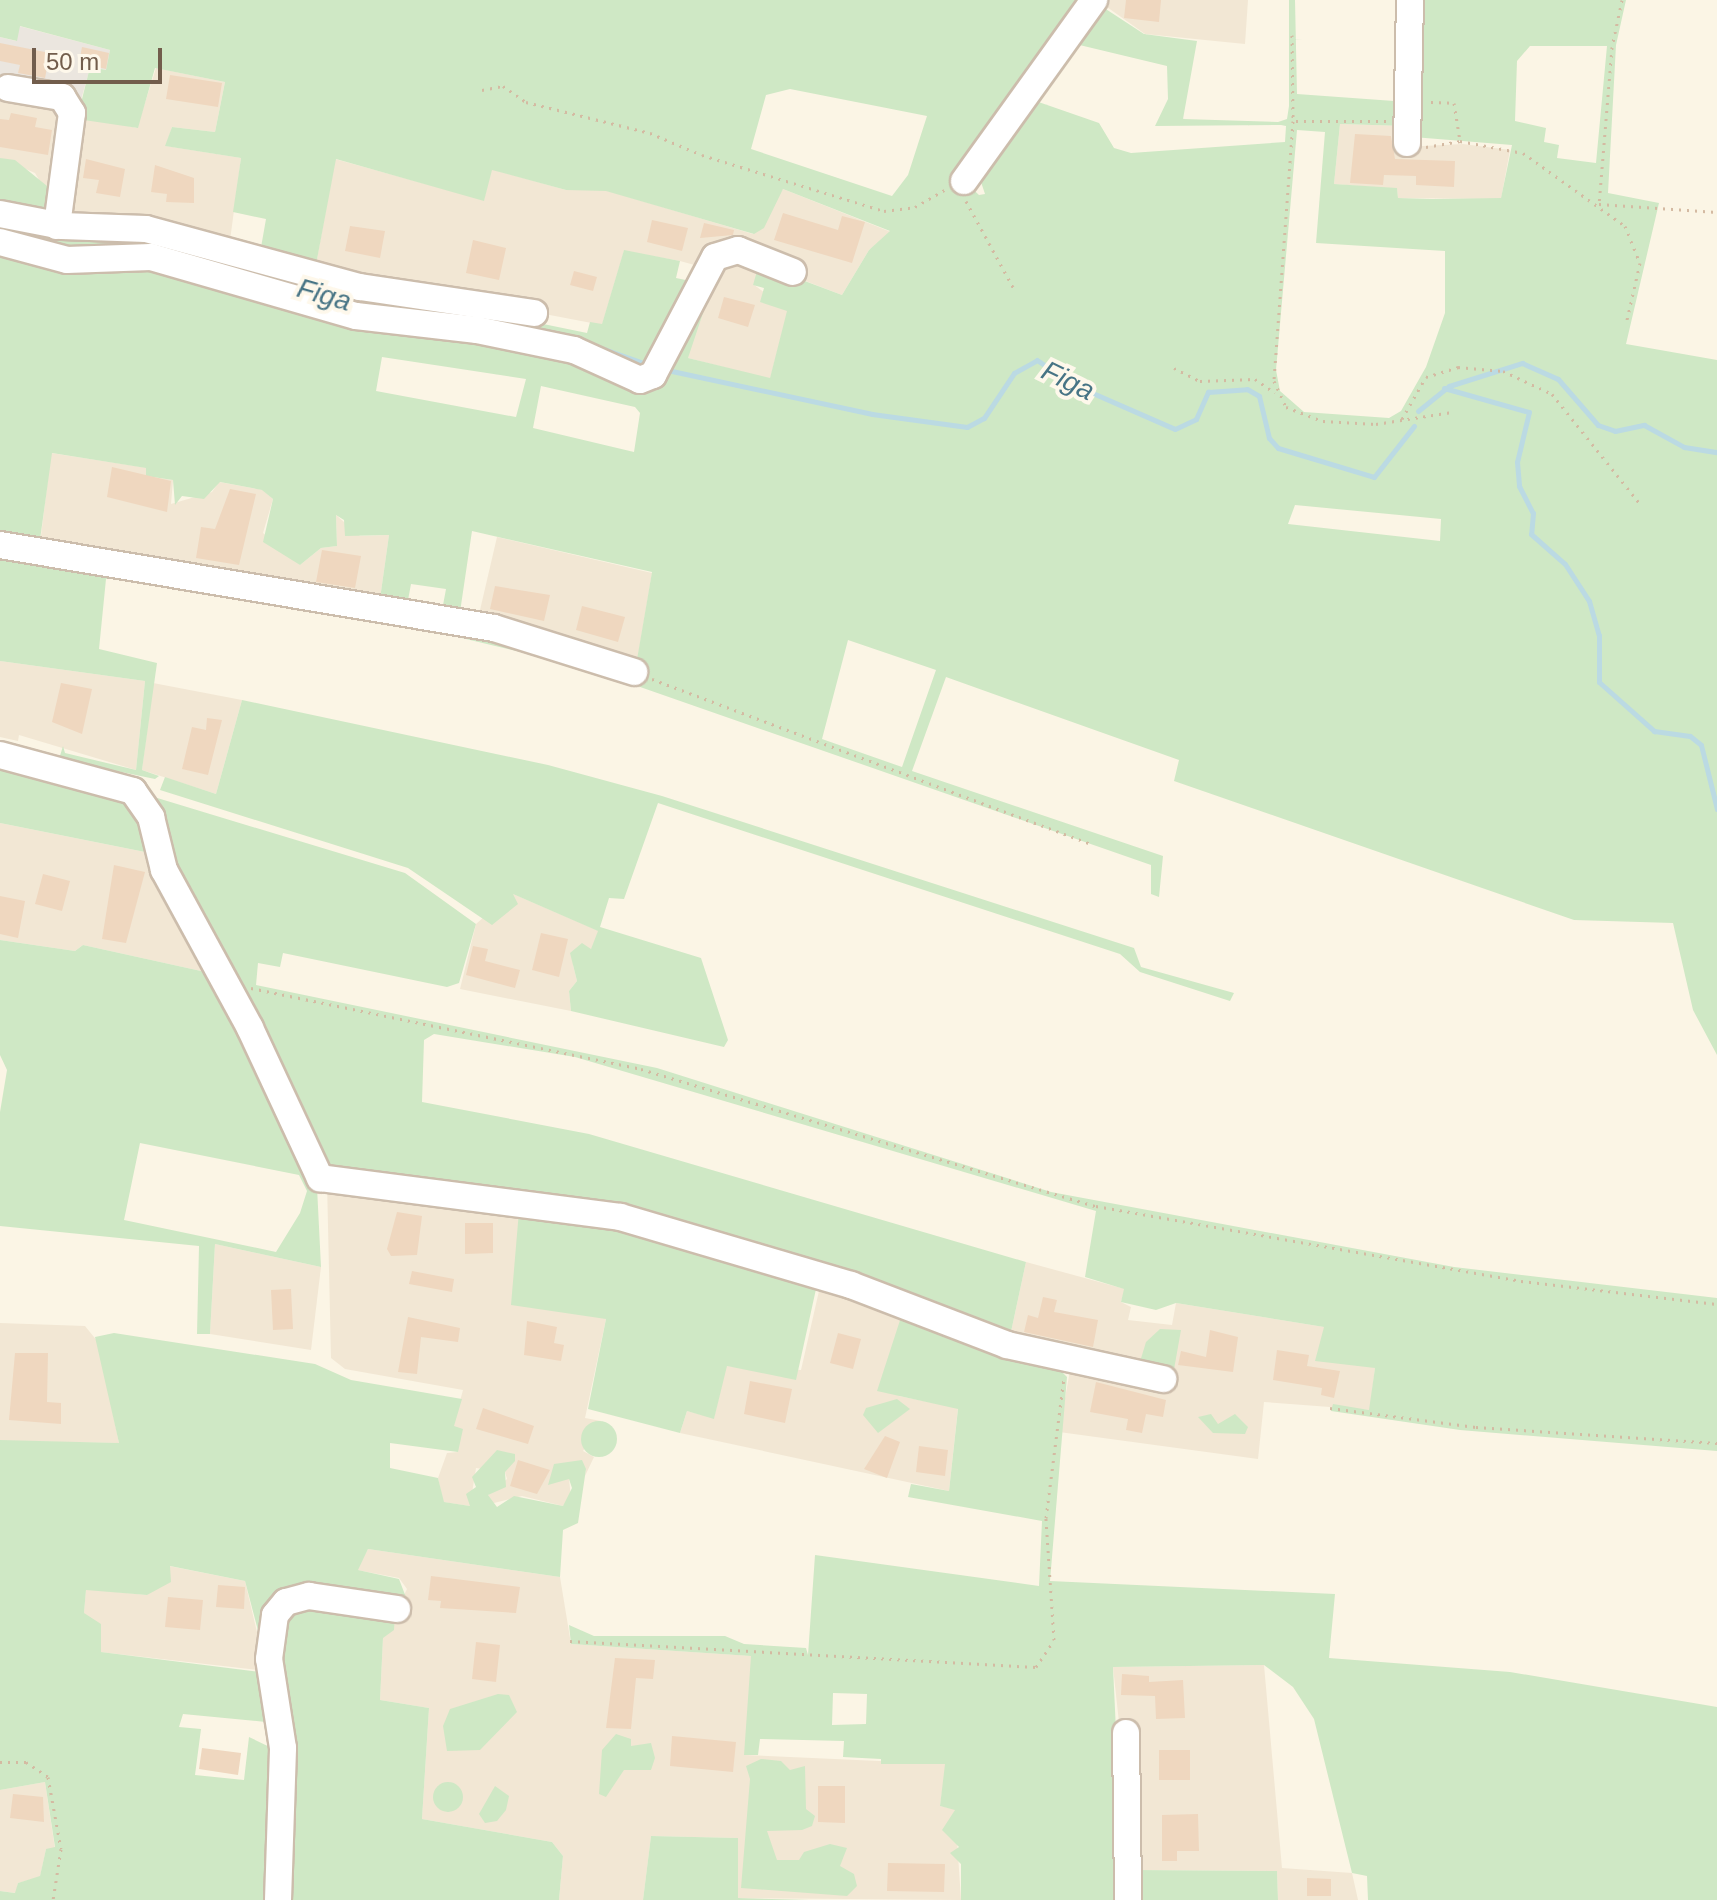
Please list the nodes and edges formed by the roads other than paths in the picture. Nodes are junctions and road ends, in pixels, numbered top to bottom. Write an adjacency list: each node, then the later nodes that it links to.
1 (1094, 0): 5 (street)
2 (1410, 0): 4 (street)
3 (8, 88): 7 (street)
4 (1409, 123)
5 (964, 181)
6 (0, 214): 7 (street)
7 (57, 226): 10 (street)
8 (0, 242): 9 (street)
9 (793, 272)
10 (534, 313)
11 (0, 545): 12 (street)
12 (634, 672)
13 (0, 755): 14 (street)
14 (1163, 1379)
15 (397, 1609): 17 (street)
16 (1126, 1733): 18 (street)
17 (278, 1900)
18 (1128, 1900)

